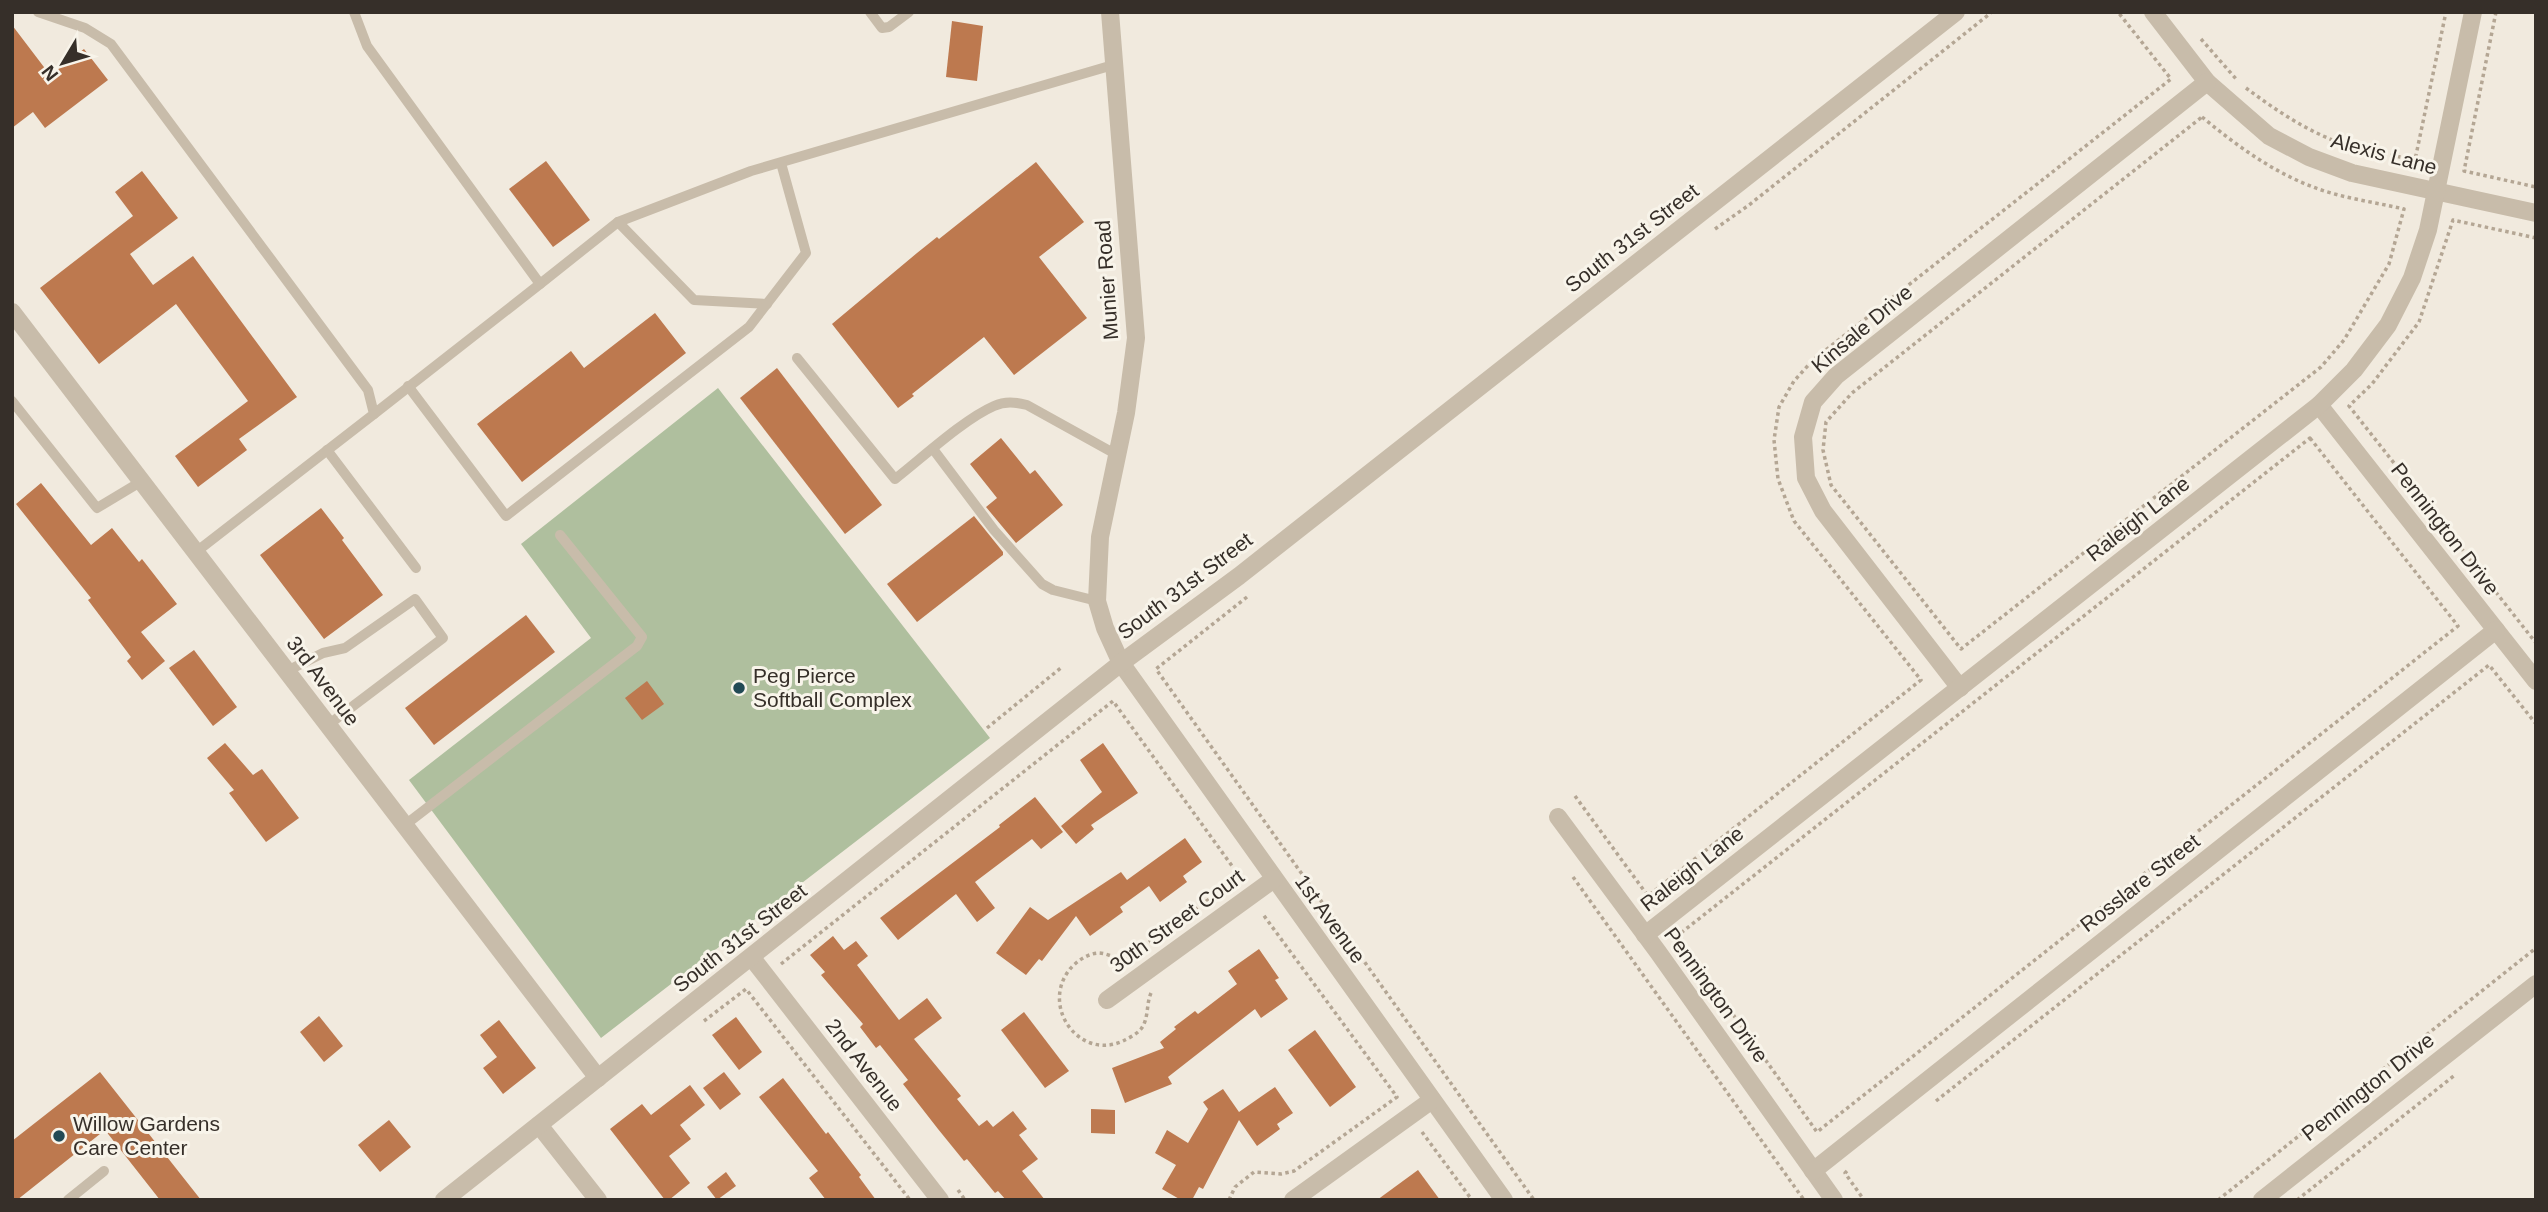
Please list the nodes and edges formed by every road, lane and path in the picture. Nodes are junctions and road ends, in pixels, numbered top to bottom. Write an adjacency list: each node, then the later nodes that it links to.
1 (38, 12): 31 (lane)
2 (354, 12): 24 (lane)
3 (870, 12): 4 (lane)
4 (909, 12)
5 (1110, 12): 14 (street, Munier Road)
6 (1956, 12): 43 (street, South 31st Street)
7 (1992, 12): 22 (path)
8 (2118, 12): 51 (path)
9 (2153, 12): 15 (street, Alexis Lane)
10 (2446, 12): 13 (path)
11 (2473, 12): 18 (street, Raleigh Lane)
12 (2496, 12): 17 (path)
13 (2194, 30)
14 (1113, 65): 16 (lane); 34 (street, Munier Road)
15 (2207, 82): 18 (street, Alexis Lane); 47 (street, Kinsale Drive)
16 (781, 163): 21 (lane); 25 (lane)
17 (2536, 187)
18 (2437, 191): 20 (street, Alexis Lane); 30 (street, Raleigh Lane)
19 (2404, 209): 19 (path)
20 (2536, 213)
21 (618, 222): 24 (lane); 25 (lane)
22 (1709, 233)
23 (2536, 238): 42 (path)
24 (540, 284): 28 (lane)
25 (768, 304): 28 (lane)
26 (12, 312): 35 (street, 3rd Avenue)
27 (797, 358): 32 (lane)
28 (408, 387): 31 (lane)
29 (12, 401): 35 (lane)
30 (2319, 405): 41 (street, Pennington Drive); 47 (street, Raleigh Lane)
31 (374, 414): 33 (lane)
32 (933, 449): 34 (lane); 40 (lane)
33 (327, 450): 37 (lane); 38 (lane)
34 (1119, 456): 40 (street, Munier Road)
35 (142, 481): 37 (street, 3rd Avenue)
36 (560, 536): 53 (lane)
37 (196, 552): 45 (street, 3rd Avenue)
38 (416, 568)
39 (1254, 591): 86 (path)
40 (1097, 601): 43 (street, Munier Road)
41 (2496, 630): 46 (street, Pennington Drive); 74 (street, Rosslare Street)
42 (2536, 643)
43 (1121, 663): 55 (street, 1st Avenue); 60 (street, South 31st Street)
44 (1062, 667): 50 (path)
45 (287, 671): 49 (street, 3rd Avenue); 49 (lane)
46 (2536, 681)
47 (1960, 688): 57 (street, Raleigh Lane)
48 (2536, 724): 69 (path)
49 (328, 725): 53 (street, 3rd Avenue)
50 (987, 728)
51 (1576, 796)
52 (1558, 817): 57 (street, Pennington Drive)
53 (405, 825): 67 (street, 3rd Avenue)
54 (1573, 877): 87 (path)
55 (1274, 879): 64 (street, 30th Street Court); 68 (street, 1st Avenue)
56 (1252, 920): 82 (path)
57 (1645, 935): 74 (street, Pennington Drive)
58 (1677, 936): 58 (path)
59 (2536, 948): 90 (path)
60 (752, 958): 67 (street, South 31st Street); 80 (street, 2nd Avenue)
61 (788, 973): 63 (path)
62 (2536, 984): 91 (street, Pennington Drive)
63 (1151, 993)
64 (1107, 1000)
65 (703, 1022): 79 (path)
66 (2459, 1072): 92 (path)
67 (598, 1078): 70 (street, South 31st Street)
68 (1432, 1100): 83 (street); 85 (street, 1st Avenue)
69 (1932, 1104)
70 (539, 1125): 77 (street, South 31st Street); 78 (street)
71 (1412, 1139): 84 (path)
72 (1856, 1164): 89 (path)
73 (104, 1171): 76 (lane)
74 (1813, 1171): 88 (street, Pennington Drive)
75 (957, 1189): 81 (path)
76 (68, 1200)
77 (444, 1200)
78 (598, 1200)
79 (910, 1200)
80 (940, 1200)
81 (965, 1200)
82 (1229, 1200)
83 (1293, 1200)
84 (1472, 1200)
85 (1504, 1200)
86 (1534, 1200)
87 (1804, 1200)
88 (1834, 1200)
89 (1864, 1200)
90 (2218, 1200)
91 (2262, 1200)
92 (2297, 1200)

